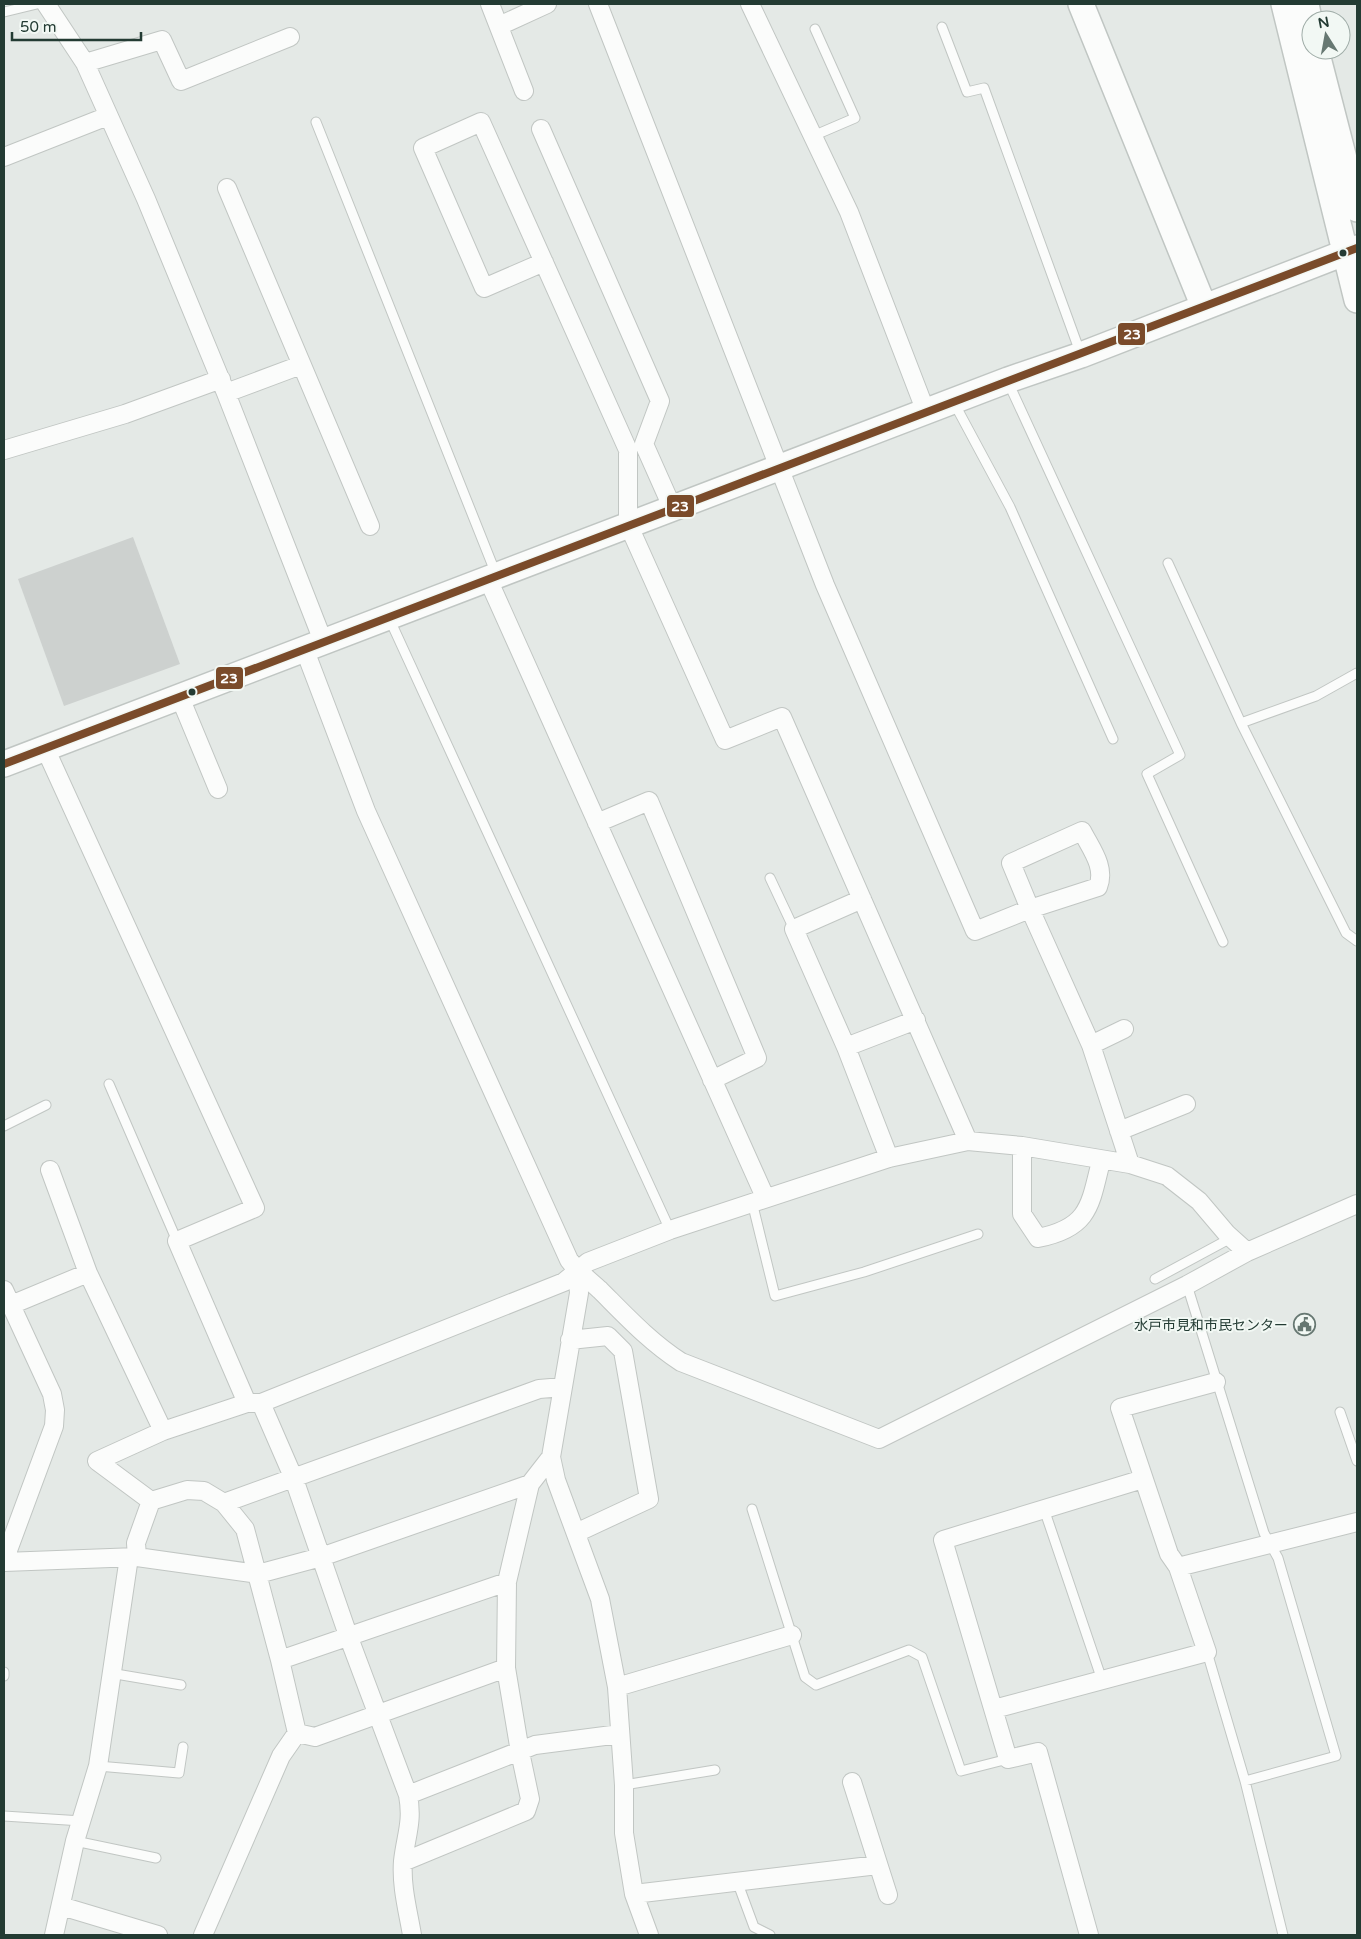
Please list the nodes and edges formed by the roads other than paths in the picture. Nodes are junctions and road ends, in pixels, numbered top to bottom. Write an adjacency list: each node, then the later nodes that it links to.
1 (37, 4): 9 (lane)
2 (46, 4): 15 (street)
3 (490, 4): 10 (street)
4 (547, 4): 10 (street)
5 (598, 4): 35 (street)
6 (750, 4): 20 (street)
7 (1081, 4): 27 (street)
8 (1284, 4): 24 (street)
9 (4, 12)
10 (499, 26): 16 (street)
11 (942, 27): 28 (lane)
12 (815, 30): 20 (lane)
13 (290, 37): 15 (street)
14 (1319, 60): 23 (street)
15 (84, 63): 17 (street)
16 (524, 91)
17 (108, 116): 21 (street); 31 (street)
18 (316, 122): 40 (lane)
19 (541, 128): 36 (street)
20 (813, 136): 33 (street)
21 (4, 157)
22 (227, 188): 29 (street)
23 (1357, 209)
24 (1351, 251): 26 (street); 27 (street)
25 (544, 262): 25 (street); 37 (street)
26 (1357, 300)
27 (1204, 308): 28 (street)
28 (1081, 355): 30 (street)
29 (300, 365): 31 (street); 38 (street)
30 (1008, 380): 32 (street); 56 (lane)
31 (224, 386): 34 (street); 42 (street)
32 (953, 401): 33 (street); 46 (lane)
33 (926, 412): 35 (street)
34 (4, 450)
35 (778, 467): 36 (street); 53 (street)
36 (672, 507): 37 (street)
37 (628, 524): 40 (street); 52 (street)
38 (370, 526)
39 (1168, 563): 45 (lane)
40 (492, 576): 41 (street); 50 (street)
41 (388, 615): 42 (street); 75 (lane)
42 (313, 644): 44 (street); 80 (street)
43 (1357, 673): 45 (lane)
44 (179, 695): 47 (street); 49 (street)
45 (1241, 724): 55 (lane)
46 (1113, 739)
47 (44, 748): 48 (street); 78 (street)
48 (4, 764)
49 (218, 789)
50 (597, 823): 61 (street); 61 (street)
51 (770, 878): 54 (lane)
52 (862, 899): 54 (street); 57 (street)
53 (1030, 909): 53 (street); 59 (street)
54 (794, 929): 60 (street)
55 (1357, 941)
56 (1223, 942)
57 (916, 1020): 60 (street); 67 (street)
58 (1124, 1029): 59 (street)
59 (1091, 1045): 66 (street)
60 (846, 1047): 69 (street)
61 (712, 1080): 73 (street)
62 (109, 1084): 78 (lane)
63 (1186, 1104): 66 (street)
64 (46, 1105): 65 (lane)
65 (4, 1126)
66 (1119, 1131): 71 (street)
67 (968, 1141): 68 (street); 69 (street)
68 (1022, 1146): 70 (street); 70 (street)
69 (889, 1158): 73 (street)
70 (1101, 1160): 71 (street)
71 (1130, 1164): 77 (street)
72 (50, 1170): 81 (street)
73 (758, 1200): 75 (street); 76 (lane)
74 (1357, 1204): 79 (street)
75 (670, 1230): 80 (street)
76 (978, 1234)
77 (1231, 1238): 79 (street); 82 (lane)
78 (177, 1241): 88 (street)
79 (1247, 1252): 83 (street)
80 (577, 1270): 83 (street); 85 (street); 88 (street)
81 (88, 1273): 84 (street); 90 (street)
82 (1155, 1279)
83 (1187, 1286): 86 (lane)
84 (7, 1298): 101 (street)
85 (570, 1340): 87 (street); 102 (street)
86 (1216, 1382): 94 (street); 103 (lane)
87 (563, 1387): 91 (street); 93 (street)
88 (254, 1403): 90 (street); 93 (street)
89 (1340, 1412): 92 (lane)
90 (163, 1431): 96 (street)
91 (551, 1457): 95 (street); 102 (street)
92 (1357, 1462)
93 (294, 1479): 97 (street); 105 (street)
94 (1143, 1479): 99 (street); 107 (street)
95 (530, 1484): 105 (street); 109 (street)
96 (151, 1501): 97 (street); 104 (street)
97 (224, 1503): 108 (street)
98 (752, 1509): 110 (lane)
99 (1044, 1509): 118 (lane); 121 (street)
100 (1357, 1522): 103 (street)
101 (9, 1533): 106 (street)
102 (576, 1533): 120 (street)
103 (1270, 1545): 107 (street); 130 (lane)
104 (133, 1557): 106 (street); 108 (street); 116 (street)
105 (321, 1557): 108 (street); 111 (street)
106 (4, 1561)
107 (1178, 1567): 112 (street)
108 (258, 1574): 113 (street)
109 (507, 1582): 111 (street); 114 (street)
110 (792, 1635): 120 (street); 127 (lane)
111 (349, 1638): 113 (street); 122 (street)
112 (1206, 1652): 118 (street); 130 (lane)
113 (280, 1660): 123 (street)
114 (506, 1668): 122 (street); 126 (street)
115 (4, 1672): 117 (lane)
116 (110, 1673): 119 (lane); 128 (street)
117 (4, 1676)
118 (1102, 1680): 121 (street)
119 (181, 1685)
120 (617, 1688): 124 (street)
121 (994, 1709): 127 (street)
122 (379, 1715): 123 (street); 133 (street)
123 (296, 1733): 146 (street)
124 (620, 1734): 126 (street); 132 (street)
125 (183, 1747): 128 (lane)
126 (520, 1752): 133 (street); 138 (street)
127 (1008, 1759): 150 (street)
128 (98, 1766): 135 (street)
129 (715, 1770): 132 (lane)
130 (1245, 1781): 151 (lane)
131 (852, 1782): 139 (street)
132 (624, 1785): 141 (street)
133 (408, 1794): 138 (street)
134 (4, 1816): 135 (lane)
135 (82, 1821): 136 (street)
136 (75, 1841): 137 (lane); 143 (street)
137 (156, 1858)
138 (403, 1862): 147 (street)
139 (878, 1865): 140 (street); 142 (street)
140 (737, 1881): 141 (street); 149 (lane)
141 (634, 1894): 148 (street)
142 (888, 1895)
143 (61, 1906): 144 (street); 145 (street)
144 (54, 1935)
145 (158, 1935)
146 (203, 1935)
147 (412, 1935)
148 (649, 1935)
149 (770, 1935)
150 (1089, 1935)
151 (1283, 1935)

